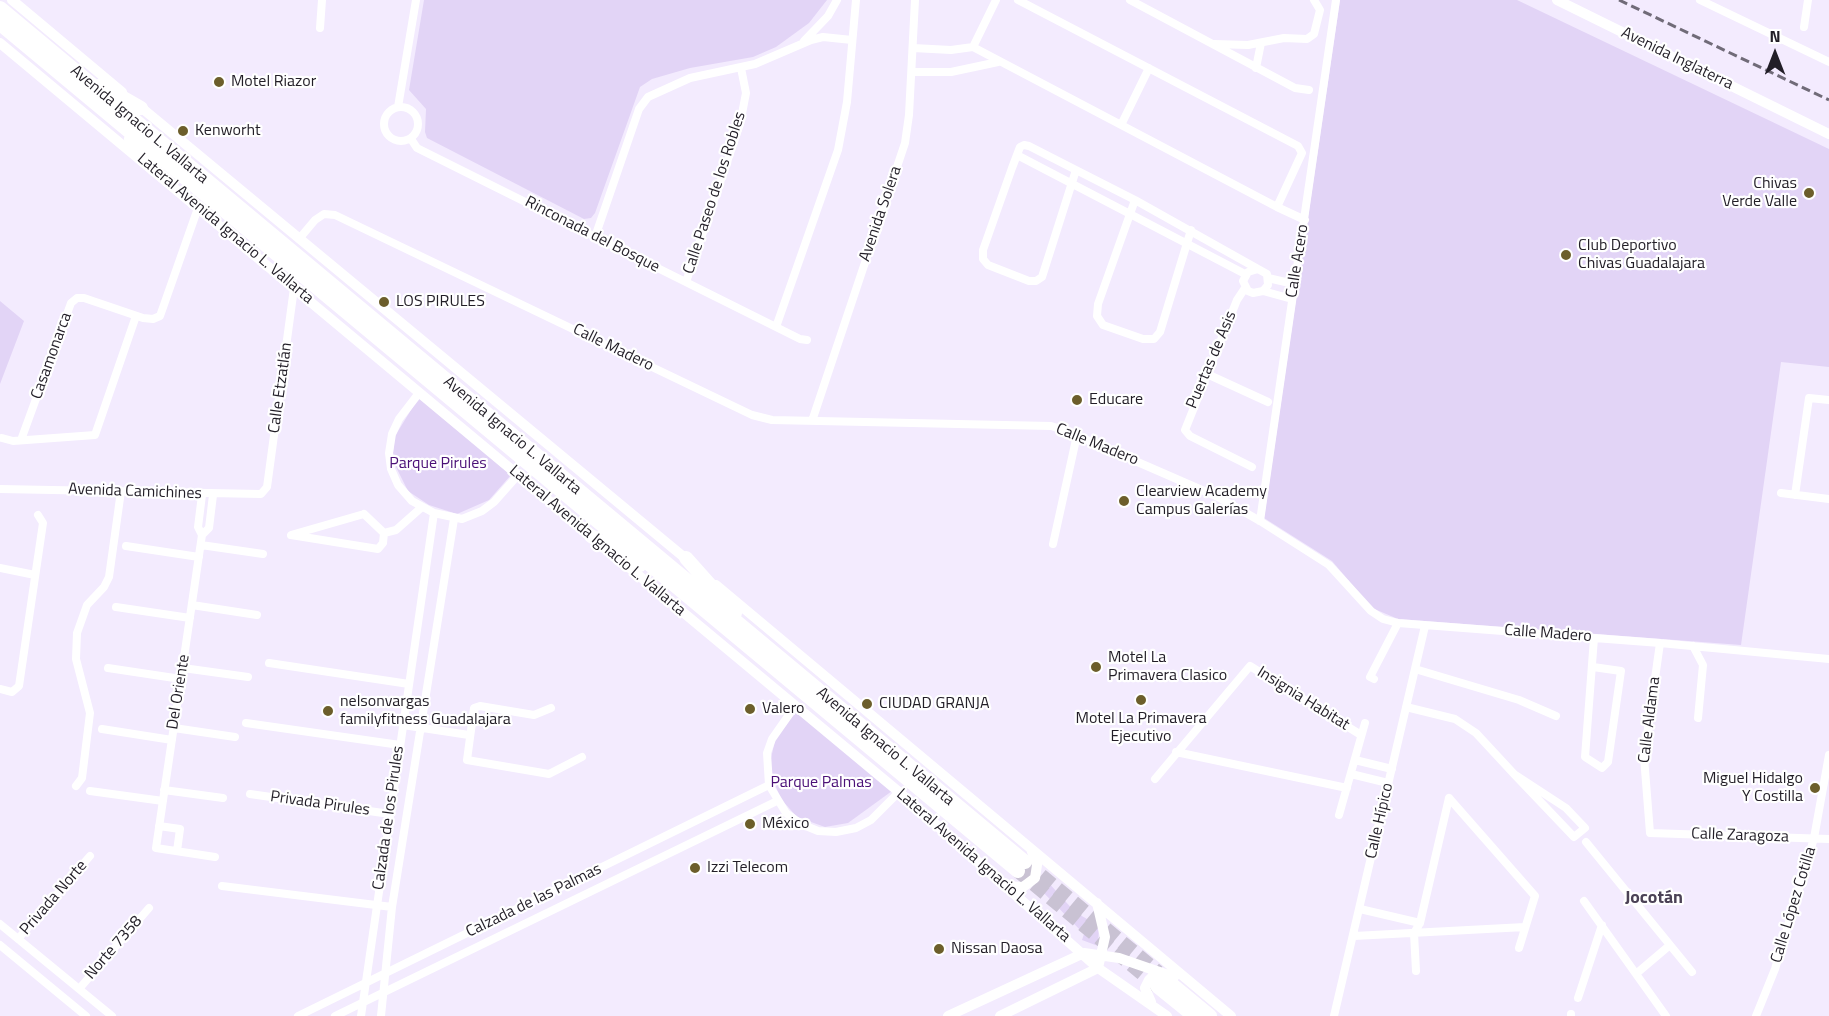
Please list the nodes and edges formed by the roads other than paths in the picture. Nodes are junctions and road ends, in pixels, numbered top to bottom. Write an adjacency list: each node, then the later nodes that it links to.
1 (12, 0): 35 (street)
2 (322, 0): 18 (street)
3 (416, 0): 34 (street)
4 (837, 0): 20 (street)
5 (856, 0): 19 (street)
6 (915, 0): 25 (street, Avenida Solera)
7 (996, 0): 24 (street)
8 (1018, 0): 30 (street)
9 (1130, 0): 23 (street)
10 (1314, 0): 22 (street)
11 (1336, 0): 48 (street, Calle Acero)
12 (1557, 0): 38 (street, Avenida Inglaterra)
13 (1700, 0): 27 (street)
14 (1808, 0): 17 (street)
15 (0, 8): 28 (highway, Avenida Ignacio L. Vallarta)
16 (0, 24): 36 (highway, Avenida Ignacio L. Vallarta)
17 (1804, 27)
18 (321, 28)
19 (852, 40): 20 (street); 63 (street)
20 (804, 42): 29 (street)
21 (0, 43): 41 (street, Lateral Avenida Ignacio L. Vallarta)
22 (1260, 43): 23 (street); 31 (street)
23 (1210, 44): 31 (street)
24 (973, 47): 25 (street); 26 (street)
25 (913, 48): 32 (street, Avenida Solera)
26 (998, 62): 32 (street); 37 (street)
27 (1829, 62)
28 (71, 68): 35 (highway); 109 (highway, Avenida Ignacio L. Vallarta)
29 (741, 68): 50 (street); 56 (street, Calle Paseo de los Robles)
30 (1149, 68): 37 (street); 45 (street)
31 (1256, 68): 33 (street)
32 (912, 72): 69 (street, Avenida Solera)
33 (1309, 90)
34 (398, 107): 39 (street); 39 (street)
35 (141, 108): 51 (street)
36 (112, 117): 41 (highway); 99 (highway, Avenida Ignacio L. Vallarta)
37 (1122, 123): 45 (street)
38 (1829, 134)
39 (411, 139): 50 (street, Rinconada del Bosque)
40 (1017, 155): 42 (street); 43 (street); 43 (street)
41 (154, 168): 46 (street, Lateral Avenida Ignacio L. Vallarta)
42 (1076, 170): 43 (street); 44 (street)
43 (1072, 182): 47 (street)
44 (1135, 200): 47 (street); 49 (street)
45 (1277, 207): 48 (street)
46 (198, 208): 58 (street, Lateral Avenida Ignacio L. Vallarta); 62 (street, Casamonarca)
47 (1130, 213): 52 (street); 52 (street)
48 (1305, 220): 57 (street, Calle Acero)
49 (1191, 230): 52 (street); 53 (street)
50 (594, 237): 56 (street, Rinconada del Bosque)
51 (299, 239): 69 (street, Calle Madero); 96 (street)
52 (1186, 244): 54 (street)
53 (1258, 268): 54 (street); 55 (street)
54 (1245, 274): 59 (street)
55 (1268, 278): 57 (street); 60 (street)
56 (686, 282): 63 (street, Rinconada del Bosque)
57 (1294, 284): 61 (street, Calle Acero)
58 (294, 288): 66 (street, Lateral Avenida Ignacio L. Vallarta); 75 (street, Calle Etzatlán)
59 (1245, 288): 60 (street); 65 (street, Puertas de Asis)
60 (1263, 291): 61 (street)
61 (1292, 299): 87 (street, Calle Acero)
62 (136, 316): 72 (street); 72 (street, Casamonarca)
63 (776, 327): 64 (street, Rinconada del Bosque)
64 (807, 340)
65 (1207, 374): 68 (street); 73 (street, Puertas de Asis)
66 (419, 393): 74 (street, Lateral Avenida Ignacio L. Vallarta); 83 (street)
67 (1829, 400): 81 (street)
68 (1268, 402)
69 (812, 421): 70 (street, Calle Madero)
70 (1077, 435): 87 (street, Calle Madero); 91 (street)
71 (2, 438): 72 (street)
72 (21, 440)
73 (1252, 467)
74 (518, 475): 86 (street); 90 (street, Lateral Avenida Ignacio L. Vallarta)
75 (267, 487): 80 (street, Avenida Camichines)
76 (0, 489): 77 (street, Avenida Camichines)
77 (121, 491): 79 (street, Avenida Camichines); 147 (street)
78 (1781, 492): 81 (street)
79 (202, 495): 80 (street, Avenida Camichines); 89 (street)
80 (213, 495): 89 (street)
81 (1795, 495): 82 (street)
82 (1829, 499)
83 (422, 507): 84 (street); 88 (street)
84 (434, 513): 86 (street); 119 (street, Calzada de los Pirules)
85 (38, 515): 98 (street)
86 (454, 519): 130 (street, Calzada de los Pirules)
87 (1260, 521): 104 (street, Calle Madero)
88 (384, 533): 88 (street)
89 (202, 535): 92 (street, Del Oriente)
90 (591, 536): 99 (highway); 121 (street, Lateral Avenida Ignacio L. Vallarta)
91 (1053, 544)
92 (201, 545): 94 (street); 95 (street, Del Oriente)
93 (126, 546): 95 (street)
94 (263, 554)
95 (199, 557): 100 (street, Del Oriente)
96 (686, 558): 109 (highway); 163 (street, Avenida Ignacio L. Vallarta)
97 (0, 568): 98 (street)
98 (36, 574): 120 (street)
99 (679, 589): 109 (highway, Avenida Ignacio L. Vallarta)
100 (192, 605): 102 (street); 103 (street, Del Oriente)
101 (116, 607): 103 (street)
102 (257, 615)
103 (190, 618): 114 (street, Del Oriente)
104 (1398, 623): 105 (street, Calle Madero); 118 (street)
105 (1425, 626): 106 (street, Calle Madero); 115 (street, Calle Hípico)
106 (1594, 638): 107 (street, Calle Madero); 112 (street)
107 (1660, 643): 108 (street, Calle Madero); 159 (street, Calle Aldama)
108 (1693, 646): 110 (street, Calle Madero); 125 (street)
109 (771, 652)
110 (1829, 659)
111 (269, 663): 119 (street)
112 (1593, 667): 112 (street)
113 (108, 668): 117 (street)
114 (183, 668): 116 (street); 117 (street, Del Oriente)
115 (1415, 669): 122 (street, Calle Hípico); 124 (street)
116 (248, 677)
117 (181, 679): 129 (street, Del Oriente)
118 (1374, 679)
119 (409, 684): 128 (street, Calzada de los Pirules)
120 (0, 688)
121 (795, 706): 146 (street); 151 (street, Lateral Avenida Ignacio L. Vallarta)
122 (1406, 706): 141 (street, Calle Hípico); 143 (street)
123 (551, 708): 132 (street)
124 (1556, 717)
125 (1698, 718)
126 (246, 723): 136 (street)
127 (1365, 723): 133 (street, Insignia Habitat)
128 (403, 725): 130 (street); 136 (street, Calzada de los Pirules)
129 (174, 728): 134 (street); 135 (street, Del Oriente)
130 (421, 728): 132 (street); 174 (street, Calzada de los Pirules)
131 (102, 729): 135 (street)
132 (469, 735): 139 (street)
133 (1361, 735): 137 (street, Insignia Habitat); 140 (street, Insignia Habitat)
134 (235, 737)
135 (172, 740): 150 (street, Del Oriente)
136 (400, 745): 156 (street, Calzada de los Pirules)
137 (1176, 752): 144 (street, Insignia Habitat); 148 (street)
138 (1829, 755): 160 (street, Calle López Cotilla)
139 (582, 757)
140 (1355, 760): 141 (street); 142 (street, Insignia Habitat)
141 (1392, 769): 145 (street, Calle Hípico)
142 (1351, 774): 145 (street); 148 (street, Insignia Habitat)
143 (1514, 774): 143 (street)
144 (1155, 779)
145 (1388, 783): 176 (street, Calle Hípico)
146 (769, 785): 155 (street); 167 (street, Calzada de las Palmas)
147 (76, 786)
148 (1347, 788): 157 (street, Insignia Habitat)
149 (90, 790): 154 (street)
150 (164, 790): 153 (street); 154 (street, Del Oriente)
151 (899, 792): 155 (street); 169 (street, Lateral Avenida Ignacio L. Vallarta)
152 (250, 794): 156 (street, Privada Pirules)
153 (223, 798)
154 (163, 801): 158 (street, Del Oriente)
155 (777, 801): 170 (street, Calzada de las Palmas)
156 (390, 814): 173 (street, Calzada de los Pirules)
157 (1340, 815)
158 (159, 826): 164 (street, Del Oriente); 164 (street)
159 (1650, 833): 160 (street, Calle Zaragoza)
160 (1814, 838): 161 (street, Calle Zaragoza); 216 (street, Calle López Cotilla)
161 (1829, 839)
162 (1586, 842): 185 (street)
163 (1030, 847): 169 (street); 172 (street, Avenida Ignacio L. Vallarta)
164 (177, 851): 166 (street)
165 (90, 856): 183 (street, Privada Norte)
166 (215, 857)
167 (570, 883): 170 (street); 193 (street, Calzada de las Palmas)
168 (222, 886): 173 (street)
169 (1003, 886): 187 (street, Lateral Avenida Ignacio L. Vallarta)
170 (578, 898): 198 (street, Calzada de las Palmas)
171 (1584, 901): 179 (street)
172 (1097, 903): 188 (street); 196 (street, Avenida Ignacio L. Vallarta)
173 (376, 906): 174 (street); 195 (street, Calzada de los Pirules)
174 (392, 907): 193 (street, Calzada de los Pirules)
175 (150, 908): 197 (street, Norte 7358)
176 (1360, 909): 177 (street); 182 (street, Calle Hípico)
177 (1420, 923): 180 (street); 181 (street)
178 (0, 924): 183 (street)
179 (1602, 925): 192 (street); 199 (street)
180 (1525, 927): 181 (street); 186 (street)
181 (1414, 933): 182 (street); 190 (street)
182 (1354, 936): 214 (street, Calle Hípico)
183 (18, 939): 197 (street)
184 (0, 945): 202 (street)
185 (1670, 945): 191 (street); 192 (street)
186 (1519, 948)
187 (1084, 953): 188 (street); 189 (street, Lateral Avenida Ignacio L. Vallarta); 208 (street)
188 (1103, 954): 189 (street); 194 (street)
189 (1098, 968): 201 (street, Lateral Avenida Ignacio L. Vallarta); 209 (street)
190 (1416, 971)
191 (1692, 972)
192 (1637, 973): 215 (street)
193 (384, 975): 195 (street, Calzada de las Palmas); 198 (street, Calzada de los Pirules)
194 (1160, 978): 196 (street); 201 (street); 211 (highway); 212 (highway)
195 (364, 984): 200 (street, Calzada de los Pirules); 204 (street, Calzada de las Palmas)
196 (1194, 985): 213 (street, Avenida Ignacio L. Vallarta)
197 (79, 989): 203 (street)
198 (382, 993): 200 (street, Calzada de las Palmas); 207 (street, Calzada de los Pirules)
199 (1578, 998)
200 (362, 1003): 205 (street, Calzada de las Palmas); 206 (street, Calzada de los Pirules)
201 (1152, 1004): 210 (street, Lateral Avenida Ignacio L. Vallarta)
202 (86, 1016)
203 (112, 1016)
204 (298, 1016)
205 (334, 1016)
206 (361, 1016)
207 (381, 1016)
208 (948, 1016)
209 (1000, 1016)
210 (1167, 1016)
211 (1194, 1016)
212 (1210, 1016)
213 (1231, 1016)
214 (1334, 1016)
215 (1666, 1016)
216 (1756, 1016)

